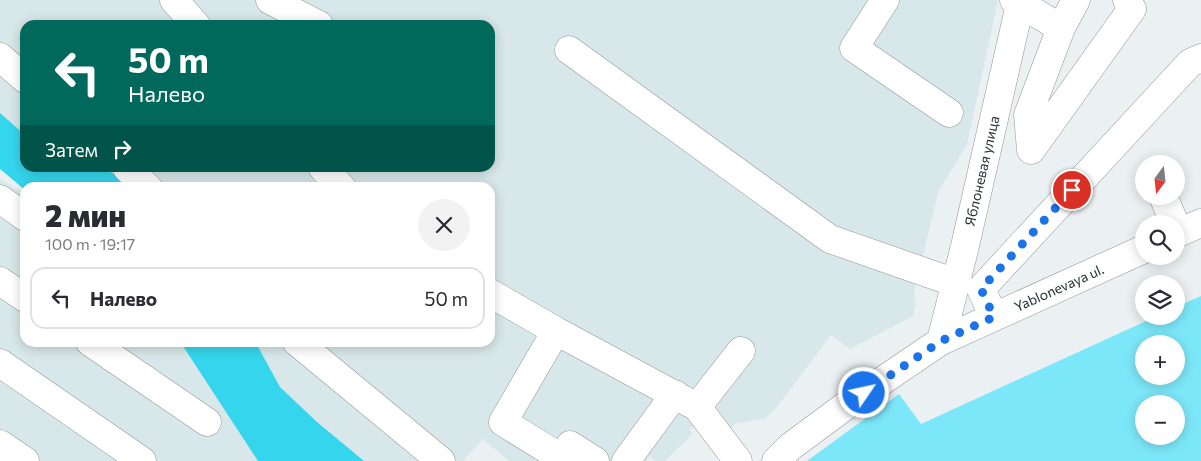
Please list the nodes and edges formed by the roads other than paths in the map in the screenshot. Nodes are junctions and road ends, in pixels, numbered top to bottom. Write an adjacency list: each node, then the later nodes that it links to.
1 (174, 0): 7 (street)
2 (270, 0): 8 (street)
3 (885, 0): 14 (street)
4 (1076, 0): 9 (street)
5 (1127, 0): 9 (street)
6 (1019, 1): 9 (street); 21 (street, Яблоневая улица)
7 (192, 20)
8 (309, 20)
9 (1061, 28)
10 (570, 50): 21 (street)
11 (0, 57): 13 (street)
12 (1201, 58): 24 (street)
13 (20, 75)
14 (949, 113)
15 (131, 172): 16 (street)
16 (142, 182)
17 (0, 199): 18 (street)
18 (20, 213)
19 (1135, 253): 24 (street, Yablonevaya ul.)
20 (0, 281): 22 (street)
21 (956, 283): 26 (street, Яблоневая улица)
22 (20, 295)
23 (495, 296): 25 (street)
24 (994, 317): 26 (street, Yablonevaya ul.)
25 (556, 331): 31 (street); 37 (street)
26 (941, 341): 40 (street, Yablonevaya ul.)
27 (97, 347): 32 (street)
28 (303, 347): 36 (street)
29 (741, 351): 31 (street)
30 (0, 363): 35 (street)
31 (686, 401): 38 (street); 39 (street)
32 (206, 422)
33 (0, 444): 34 (street)
34 (25, 461)
35 (142, 461)
36 (441, 461)
37 (595, 461)
38 (626, 461)
39 (738, 461)
40 (776, 461)

